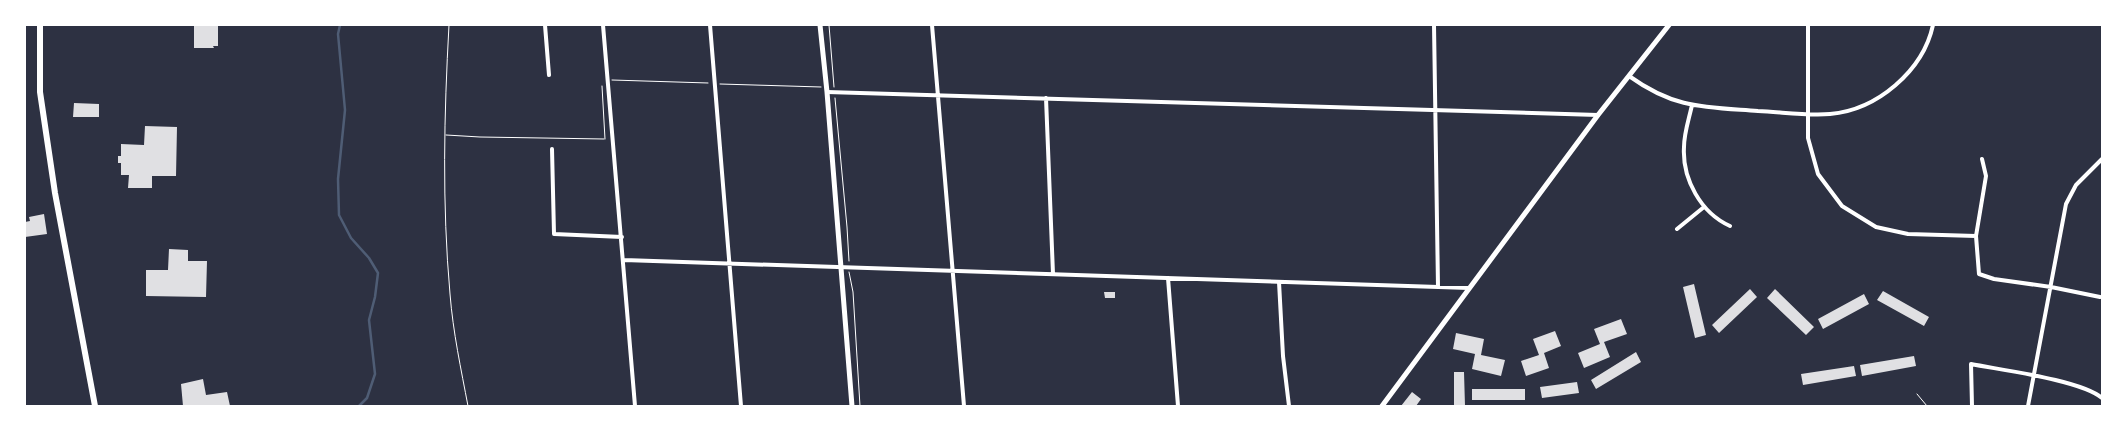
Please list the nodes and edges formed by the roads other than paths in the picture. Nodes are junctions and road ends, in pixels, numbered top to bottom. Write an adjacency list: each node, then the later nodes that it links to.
1 (40, 25): 41 (main road)
2 (545, 25): 11 (street)
3 (603, 25): 27 (street)
4 (710, 25): 29 (street)
5 (820, 25): 13 (street)
6 (932, 25): 14 (street)
7 (1434, 25): 17 (street)
8 (1669, 25): 12 (street)
9 (1808, 25): 18 (street)
10 (1933, 25): 18 (street)
11 (549, 75)
12 (1629, 76): 16 (street); 19 (street)
13 (827, 92): 14 (street); 30 (street)
14 (938, 94): 15 (street); 31 (street)
15 (1046, 98): 17 (street); 32 (street)
16 (1692, 105): 18 (street); 23 (street)
17 (1434, 110): 19 (street); 35 (street)
18 (1807, 114): 26 (street)
19 (1598, 115): 37 (street)
20 (552, 149): 27 (street)
21 (1982, 159): 26 (street)
22 (2102, 159): 36 (street)
23 (1704, 207): 24 (street); 25 (street)
24 (1730, 226)
25 (1677, 229)
26 (1976, 236): 36 (street)
27 (622, 237): 28 (street)
28 (624, 260): 29 (street); 42 (street)
29 (729, 263): 30 (street); 43 (street)
30 (841, 266): 31 (street); 44 (street)
31 (953, 270): 32 (street); 45 (street)
32 (1053, 274): 33 (street)
33 (1168, 278): 34 (street); 46 (street)
34 (1279, 282): 35 (street); 47 (street)
35 (1438, 287): 37 (street)
36 (2051, 287): 38 (street); 39 (street)
37 (1469, 288): 48 (street)
38 (2100, 297)
39 (2033, 376): 40 (street); 49 (street); 50 (street)
40 (2102, 398)
41 (95, 406)
42 (635, 406)
43 (741, 406)
44 (852, 406)
45 (964, 406)
46 (1178, 406)
47 (1289, 406)
48 (1382, 406)
49 (1972, 406)
50 (2028, 406)

